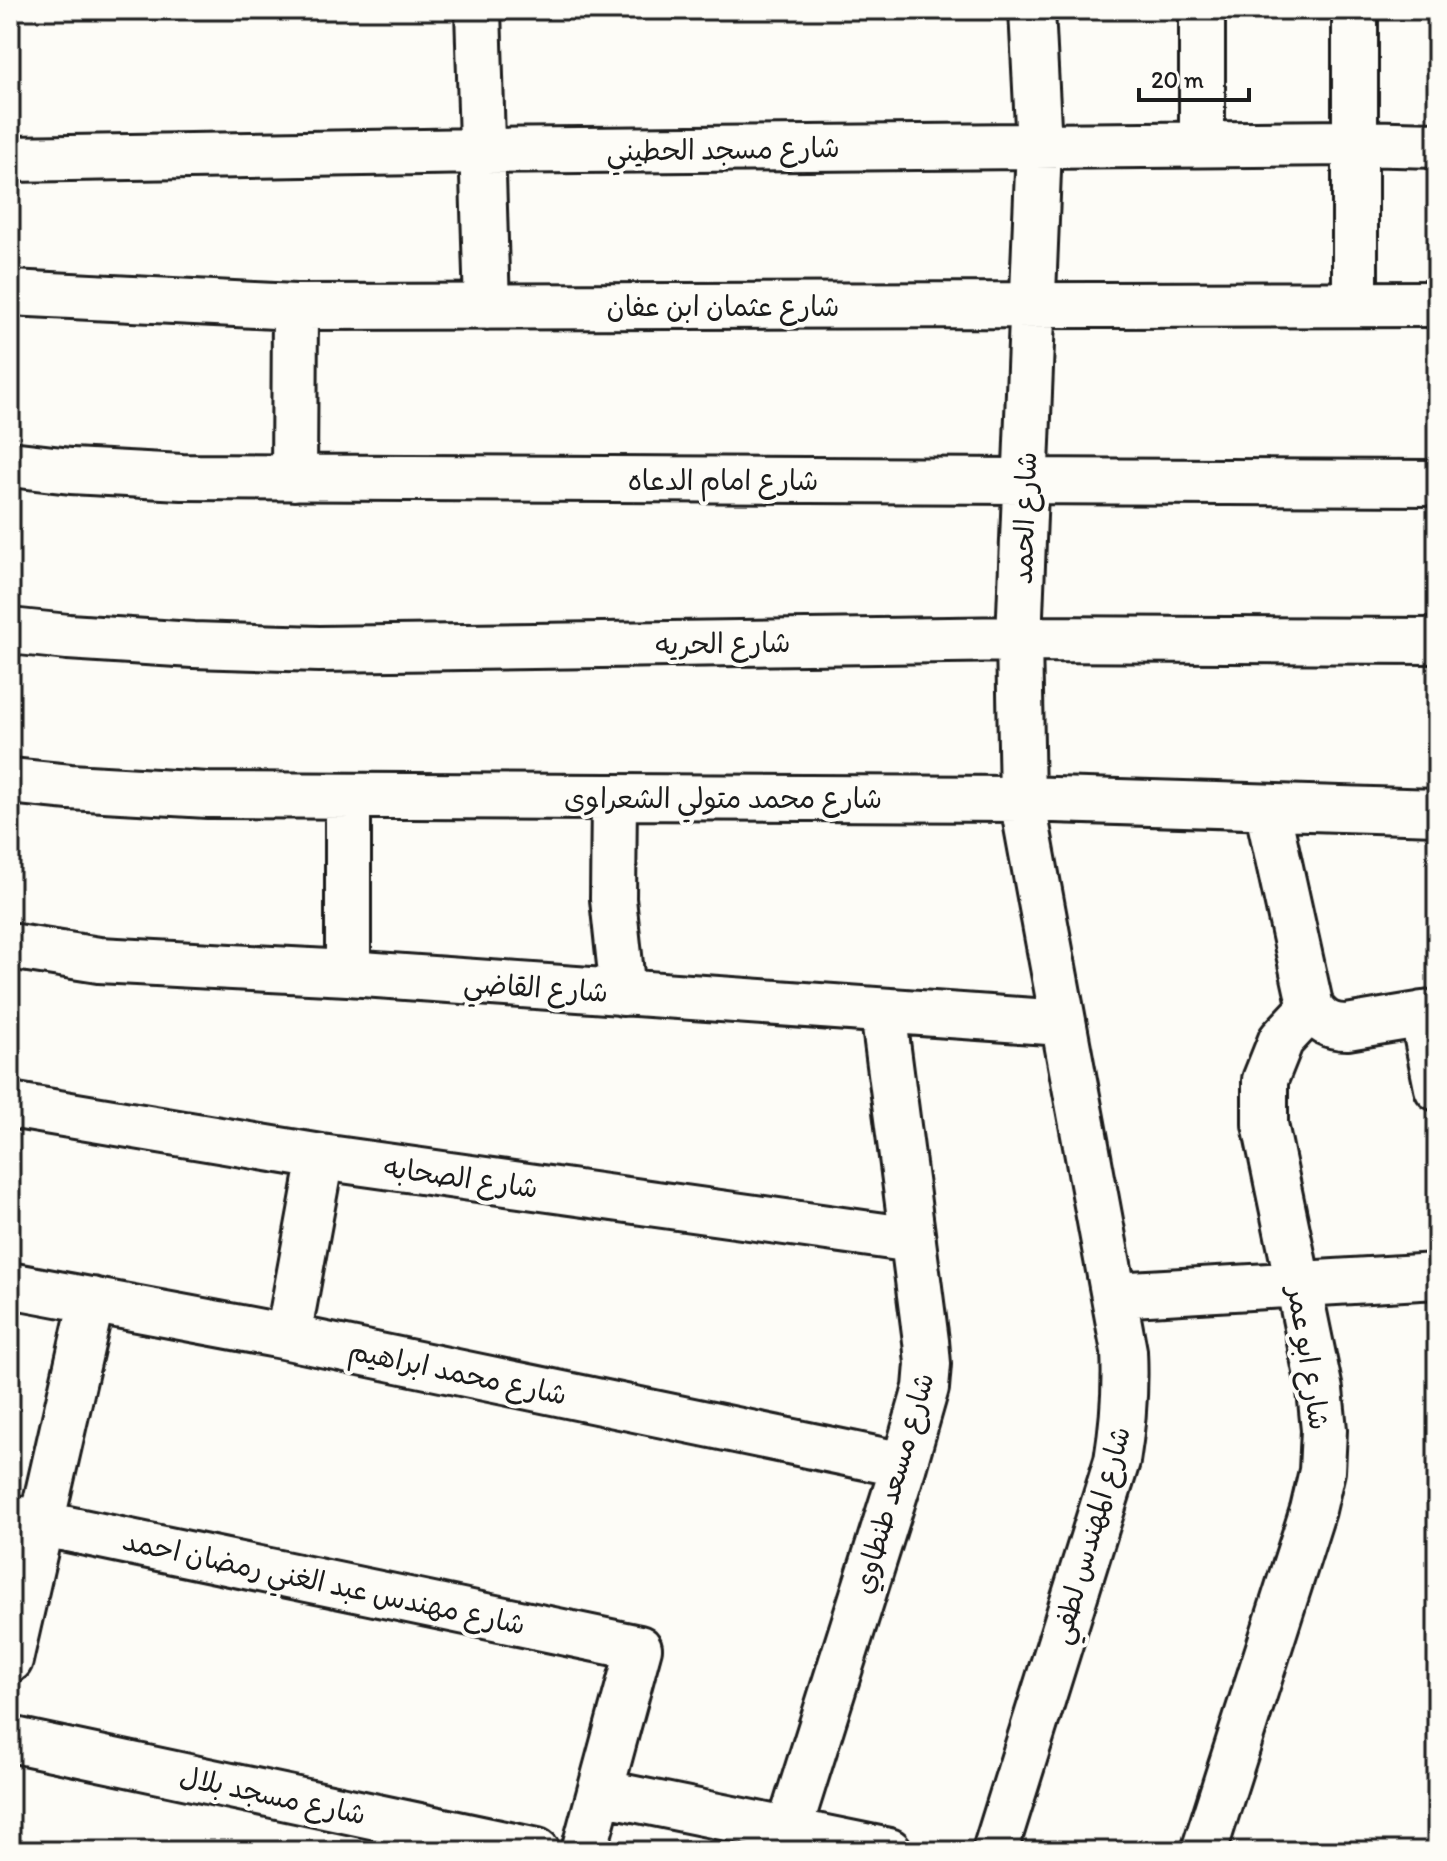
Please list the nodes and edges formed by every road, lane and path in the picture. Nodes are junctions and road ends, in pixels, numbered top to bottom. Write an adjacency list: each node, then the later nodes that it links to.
1 (478, 10): 9 (street)
2 (1032, 10): 8 (street, شارع الحمد)
3 (1202, 10): 6 (street)
4 (1355, 10): 5 (street)
5 (1355, 143): 6 (street, شارع مسجد الحطيني); 7 (street, شارع مسجد الحطيني); 12 (street)
6 (1202, 144): 8 (street, شارع مسجد الحطيني)
7 (1437, 145)
8 (1039, 146): 9 (street, شارع مسجد الحطيني); 14 (street, شارع الحمد)
9 (482, 151): 10 (street, شارع مسجد الحطيني); 16 (street)
10 (10, 159)
11 (10, 293): 15 (street, شارع عثمان ابن عفان)
12 (1355, 304): 13 (street, شارع عثمان ابن عفان); 14 (street, شارع عثمان ابن عفان)
13 (1437, 304)
14 (1032, 305): 16 (street, شارع عثمان ابن عفان); 19 (street, شارع الحمد)
15 (295, 307): 16 (street, شارع عثمان ابن عفان); 18 (street)
16 (487, 307)
17 (10, 464): 18 (street, شارع امام الدعاه)
18 (294, 478): 19 (street, شارع امام الدعاه)
19 (1025, 481): 20 (street, شارع امام الدعاه); 22 (street, شارع الحمد)
20 (1437, 483)
21 (10, 631): 22 (street, شارع الحريه)
22 (1019, 639): 23 (street, شارع الحريه); 27 (street, شارع الحمد)
23 (1437, 641)
24 (10, 781): 25 (street, شارع محمد متولي الشعراوى)
25 (348, 797): 26 (street, شارع محمد متولي الشعراوى); 31 (street)
26 (614, 798): 27 (street, شارع محمد متولي الشعراوى); 32 (street)
27 (1022, 799): 28 (street, شارع محمد متولي الشعراوى); 36 (street, شارع الحمد)
28 (1267, 808): 29 (street, شارع محمد متولي الشعراوى); 33 (street)
29 (1437, 812)
30 (10, 946): 31 (street, شارع القاضي)
31 (348, 973): 32 (street, شارع القاضي)
32 (623, 993): 34 (street, شارع القاضي)
33 (1311, 1008): 35 (street); 42 (street, شارع ابو عمر)
34 (883, 1011): 36 (street, شارع القاضي); 40 (street, شارع مسعد طنطاوي)
35 (1430, 1013): 37 (street)
36 (1063, 1023): 44 (street, شارع المهندس لطفي)
37 (1437, 1088)
38 (10, 1105): 39 (street, شارع الصحابه)
39 (321, 1157): 40 (street, شارع الصحابه); 46 (street)
40 (913, 1240): 47 (street, شارع مسعد طنطاوي)
41 (1437, 1276): 42 (street)
42 (1298, 1284): 44 (street); 57 (street, شارع ابو عمر)
43 (10, 1285): 45 (street, شارع محمد ابراهيم)
44 (1114, 1295): 56 (street, شارع المهندس لطفي)
45 (92, 1300): 46 (street, شارع محمد ابراهيم); 48 (street)
46 (288, 1337): 47 (street, شارع محمد ابراهيم)
47 (904, 1465): 52 (street, شارع مسعد طنطاوي)
48 (25, 1520): 49 (street); 51 (street, شارع مهندس عبد الغني رمضان احمد)
49 (10, 1660)
50 (10, 1739): 53 (street, شارع مسجد بلال)
51 (600, 1792): 52 (street); 54 (street)
52 (785, 1841): 55 (street)
53 (537, 1851)
54 (584, 1851)
55 (889, 1851)
56 (995, 1851)
57 (1204, 1851)

